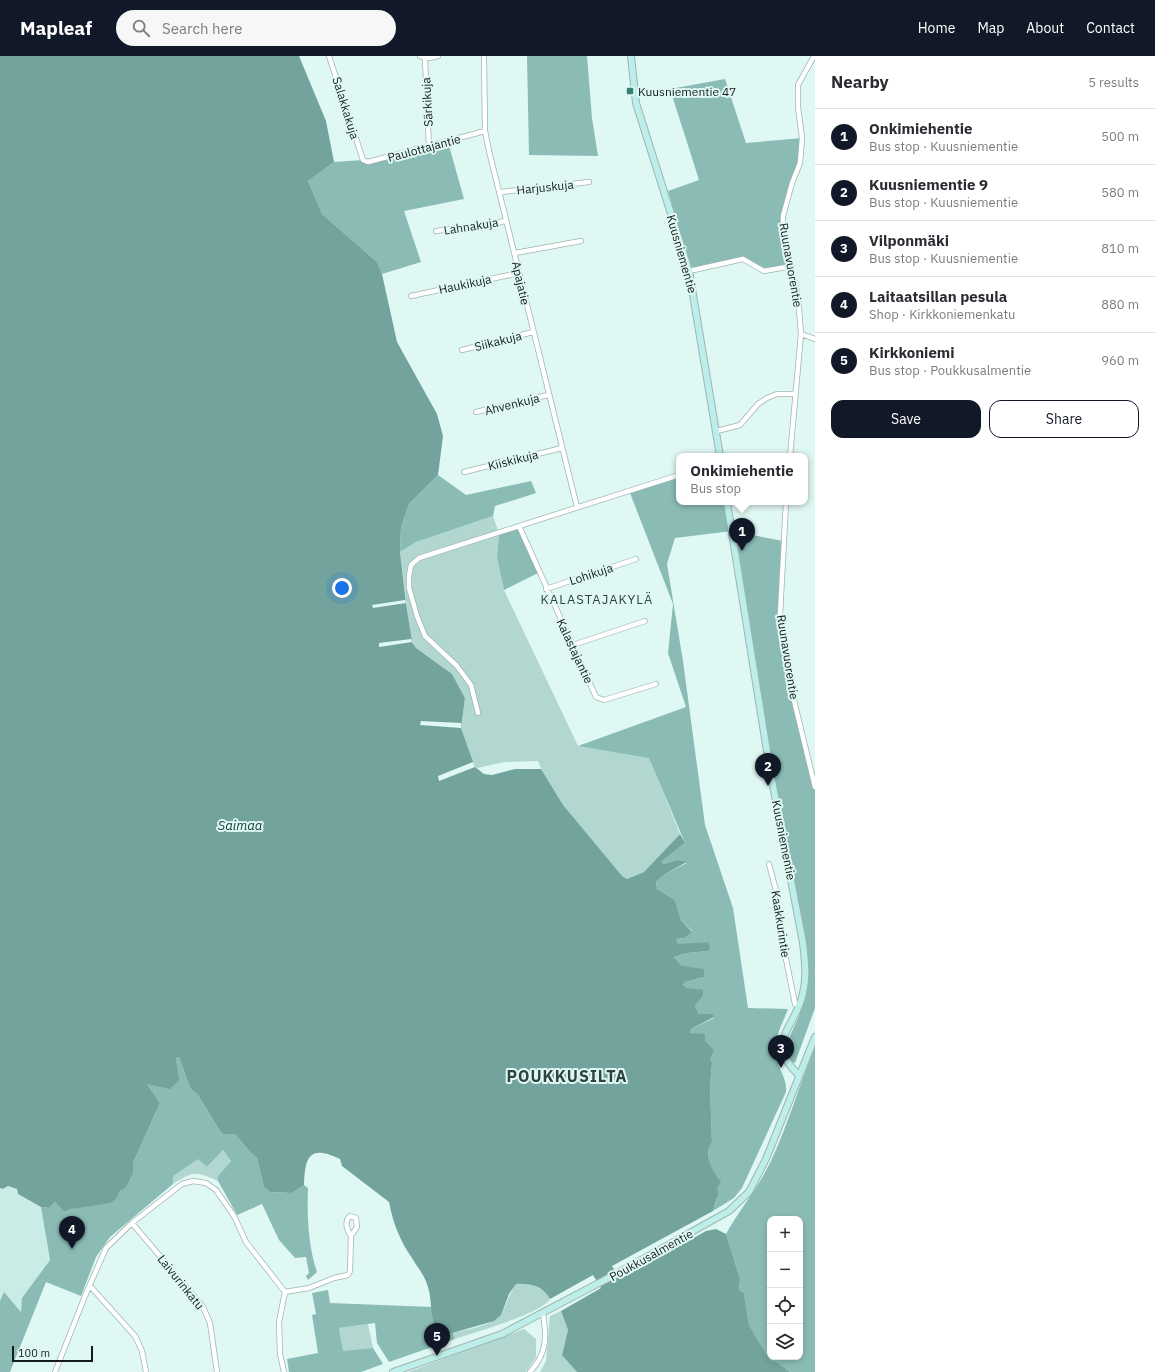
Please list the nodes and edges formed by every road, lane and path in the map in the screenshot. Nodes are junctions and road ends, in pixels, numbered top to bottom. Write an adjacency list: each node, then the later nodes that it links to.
1 (329, 56): 9 (street, Salakkakuja)
2 (438, 56): 6 (street)
3 (484, 56): 7 (street, Apajatie)
4 (631, 56): 17 (street, Kuusniementie)
5 (814, 56): 16 (street, Ruunavuorentie)
6 (422, 57): 8 (street, Särkikuja)
7 (485, 131): 8 (street, Paulottajantie); 11 (street, Apajatie)
8 (428, 147): 9 (street, Paulottajantie)
9 (363, 160)
10 (589, 182): 11 (street, Harjuskuja)
11 (501, 192): 12 (street, Apajatie)
12 (506, 221): 13 (street, Lahnakuja); 15 (street, Apajatie)
13 (436, 232)
14 (581, 241): 15 (street)
15 (515, 253): 18 (street, Apajatie)
16 (792, 266): 17 (street); 21 (street, Ruunavuorentie)
17 (689, 271): 27 (street, Kuusniementie)
18 (519, 273): 19 (street, Haukikuja); 20 (street, Apajatie)
19 (411, 296)
20 (533, 332): 23 (street, Siikakuja); 25 (street, Apajatie)
21 (802, 334): 22 (street); 24 (street, Ruunavuorentie)
22 (815, 339)
23 (462, 350)
24 (794, 394): 27 (street); 30 (street, Ruunavuorentie)
25 (548, 395): 26 (street, Ahvenkuja); 28 (street, Apajatie)
26 (476, 412)
27 (717, 431): 29 (street, Kuusniementie)
28 (562, 448): 31 (street, Kiiskikuja); 35 (street, Apajatie)
29 (720, 453)
30 (790, 453)
31 (464, 472)
32 (676, 476): 35 (street)
33 (727, 505): 47 (street, Kuusniementie)
34 (786, 505): 44 (street, Ruunavuorentie)
35 (577, 507): 36 (street)
36 (518, 526): 38 (street, Kalastajantie); 42 (street)
37 (636, 559): 38 (street, Lohikuja)
38 (546, 589): 40 (street, Kalastajantie)
39 (645, 621): 40 (street)
40 (573, 646): 41 (street, Kalastajantie)
41 (656, 684)
42 (478, 713)
43 (815, 753): 44 (street)
44 (808, 754): 45 (street, Ruunavuorentie)
45 (815, 787)
46 (769, 864): 47 (street, Kaakkurintie)
47 (799, 1006): 49 (street, Kuusniementie)
48 (815, 1037): 49 (street, Poukkusalmentie)
49 (799, 1075): 54 (street, Poukkusalmentie)
50 (132, 1223): 52 (street); 53 (street); 57 (street, Laivurinkatu)
51 (351, 1236): 53 (street)
52 (90, 1286): 55 (street); 56 (street)
53 (285, 1292): 58 (street)
54 (542, 1314): 59 (street, Poukkusalmentie); 60 (street)
55 (55, 1372)
56 (146, 1372)
57 (218, 1372)
58 (284, 1372)
59 (392, 1372)
60 (530, 1372)

